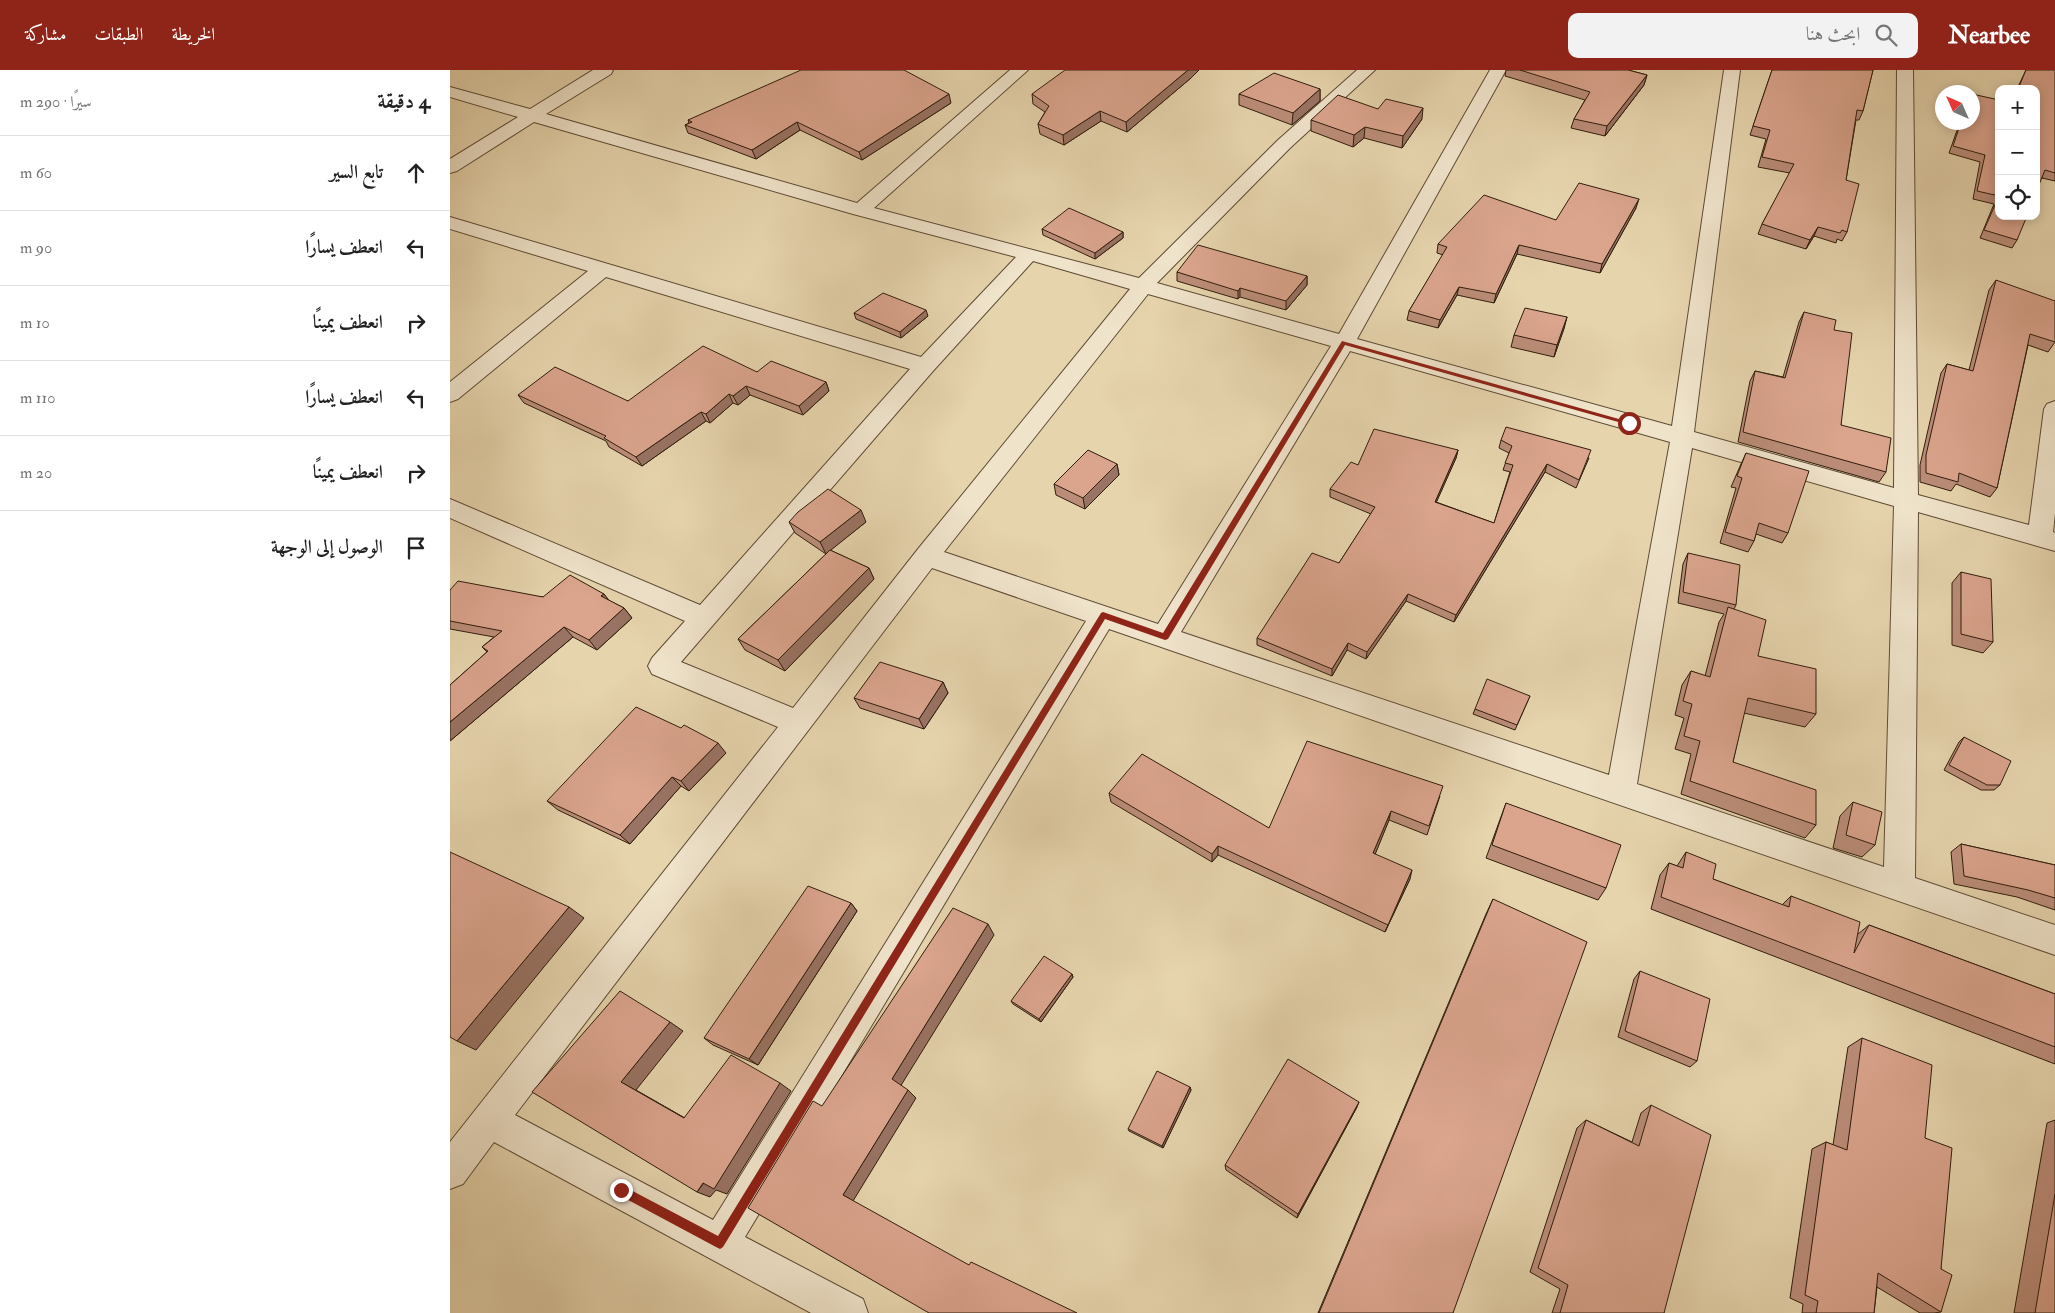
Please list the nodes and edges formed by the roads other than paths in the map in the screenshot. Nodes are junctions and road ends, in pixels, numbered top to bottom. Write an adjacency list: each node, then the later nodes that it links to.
1 (605, 70): 8 (street)
2 (1020, 70): 10 (street)
3 (1367, 70): 14 (street)
4 (1498, 70): 15 (street)
5 (1732, 70): 19 (street)
6 (1905, 70): 20 (street)
7 (450, 92): 8 (street)
8 (533, 115): 9 (street); 10 (street)
9 (450, 167)
10 (860, 210): 12 (street)
11 (450, 223): 13 (street)
12 (1029, 254): 14 (street); 16 (street)
13 (604, 269): 16 (street); 17 (street)
14 (1143, 286): 15 (street); 23 (street)
15 (1344, 343): 19 (street); 26 (street)
16 (926, 366): 25 (street)
17 (450, 394)
18 (2055, 408): 22 (street)
19 (1682, 438): 20 (street); 28 (street)
20 (1906, 500): 22 (street); 29 (street)
21 (450, 508): 25 (street)
22 (2048, 540)
23 (927, 556): 24 (street); 27 (street)
24 (1103, 616): 26 (street); 33 (street)
25 (704, 618): 27 (street)
26 (1165, 636): 28 (street)
27 (798, 723): 31 (street)
28 (1621, 792): 29 (street)
29 (1899, 886): 30 (street)
30 (2055, 940)
31 (489, 1120): 32 (street); 33 (street)
32 (450, 1171)
33 (720, 1243): 34 (street)
34 (849, 1313)

